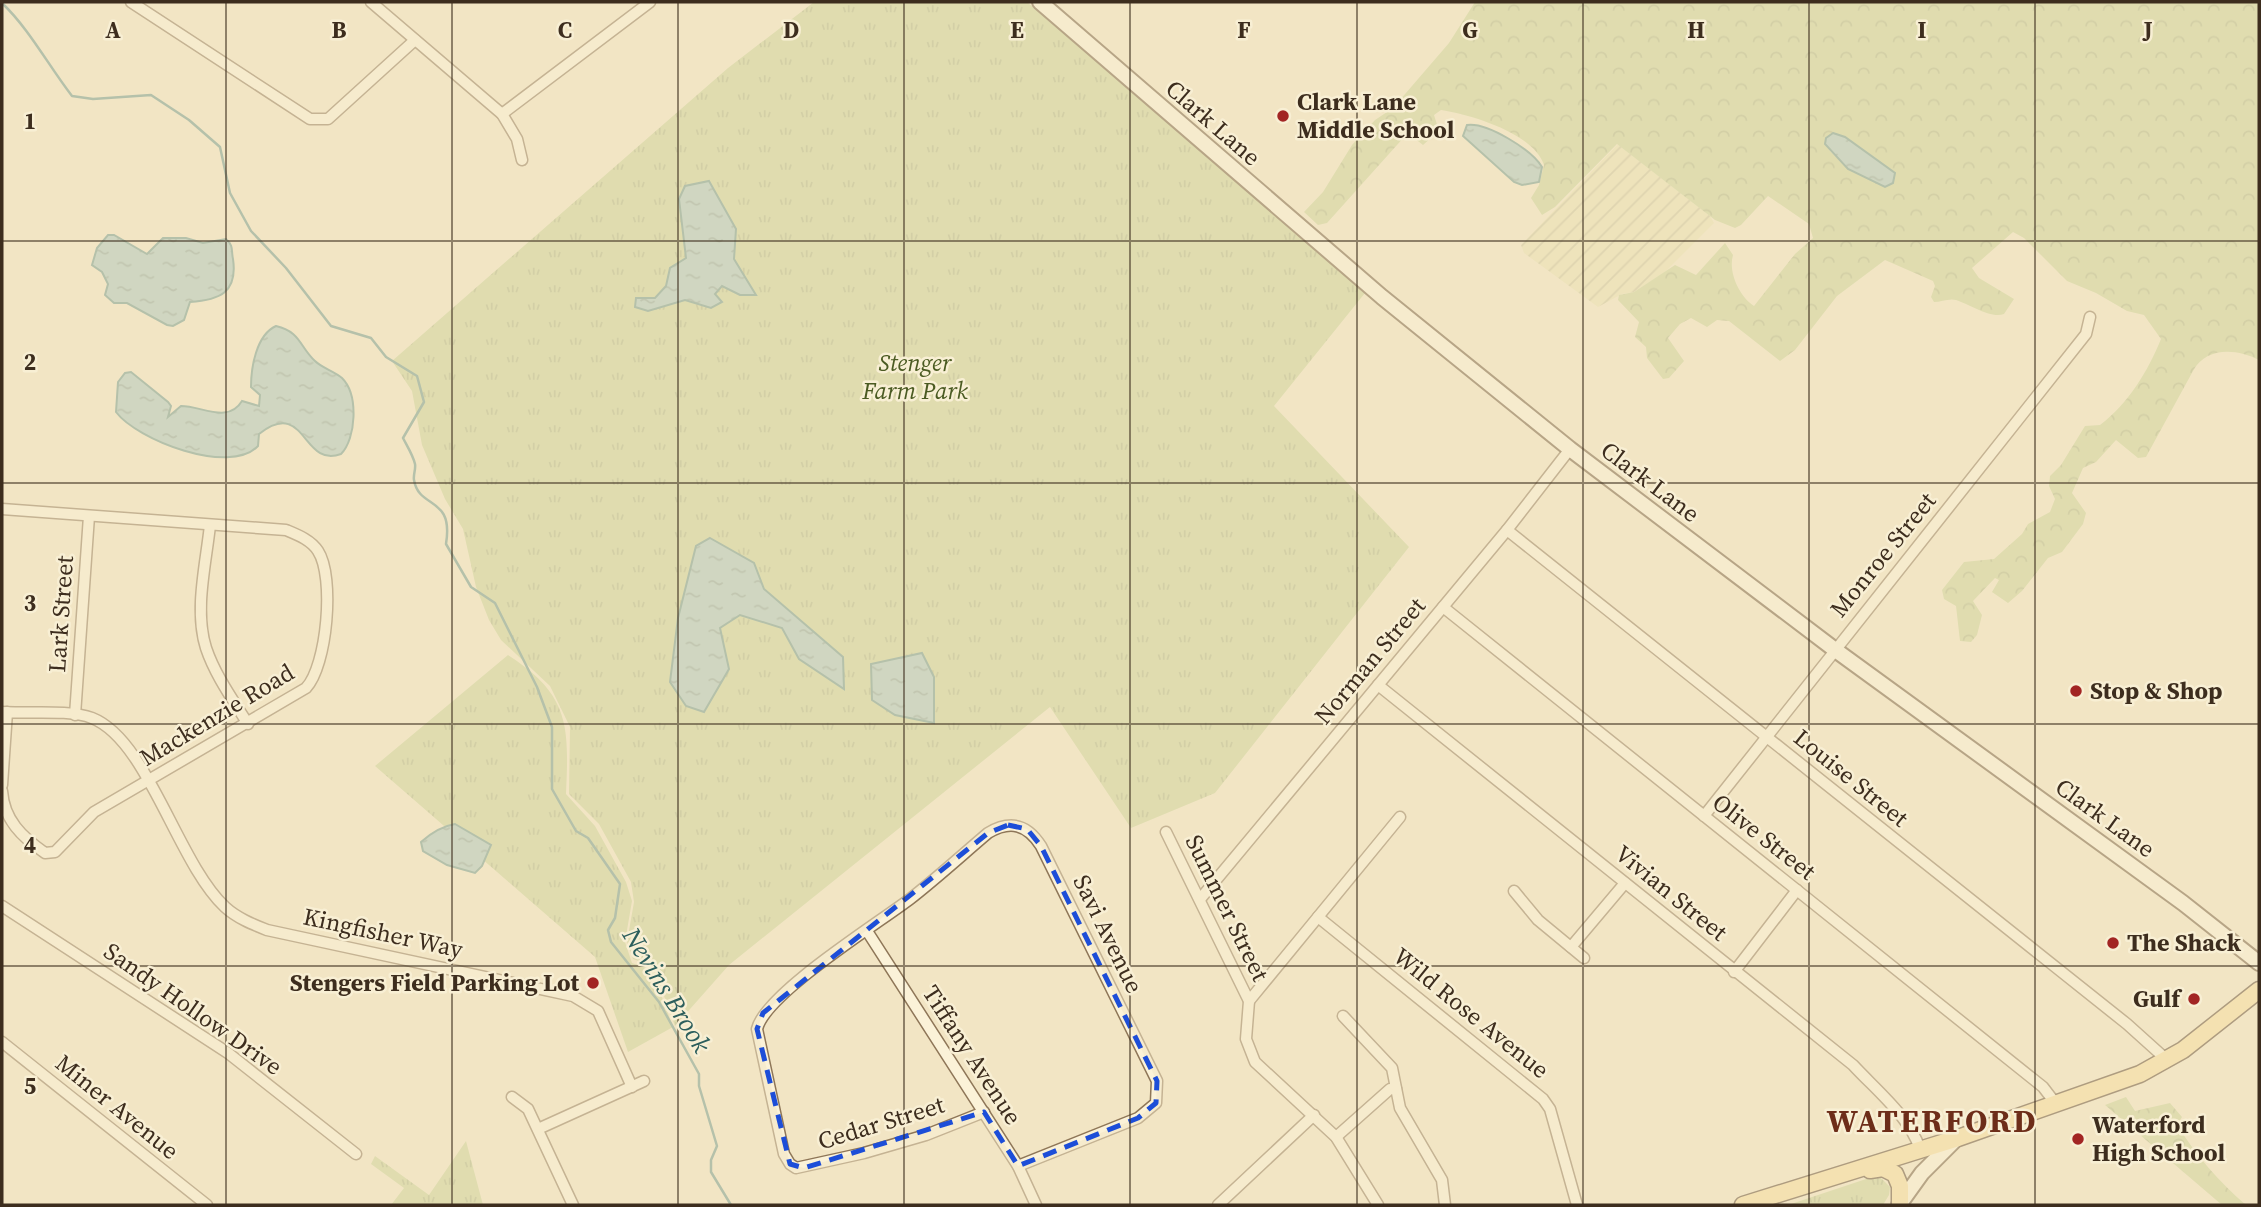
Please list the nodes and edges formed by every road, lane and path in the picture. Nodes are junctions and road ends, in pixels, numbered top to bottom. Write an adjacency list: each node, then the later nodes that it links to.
1 (131, 2): 5 (street)
2 (371, 2): 5 (street)
3 (650, 2): 6 (street)
4 (1040, 2): 9 (main road, Clark Lane)
5 (415, 40): 6 (street)
6 (502, 114): 7 (street)
7 (522, 160)
8 (2090, 317): 15 (street, Monroe Street)
9 (1570, 449): 13 (street, Norman Street); 15 (main road, Clark Lane)
10 (2, 509): 11 (street, Mackenzie Road)
11 (89, 516): 12 (street, Mackenzie Road); 18 (street, Lark Street)
12 (210, 525): 19 (street); 19 (street, Mackenzie Road)
13 (1507, 530): 14 (street, Norman Street); 20 (street, Louise Street)
14 (1443, 607): 16 (street, Norman Street); 24 (street, Olive Street)
15 (1834, 649): 20 (street, Monroe Street); 36 (main road, Clark Lane)
16 (1378, 685): 27 (street, Vivian Street); 30 (street, Norman Street)
17 (5, 712): 18 (street, Kingfisher Way); 22 (street)
18 (75, 715): 21 (street, Kingfisher Way)
19 (248, 724): 21 (street, Mackenzie Road)
20 (1766, 737): 24 (street, Monroe Street); 42 (street, Louise Street)
21 (147, 780): 23 (street, Mackenzie Road); 44 (street, Kingfisher Way)
22 (2, 785)
23 (2, 791)
24 (1703, 816): 28 (street, Olive Street)
25 (1400, 817): 32 (street)
26 (1166, 832): 30 (street, Summer Street)
27 (1625, 883): 34 (street); 37 (street, Vivian Street)
28 (1797, 890): 37 (street); 47 (street, Olive Street)
29 (1514, 891): 34 (street)
30 (1201, 898): 39 (street, Summer Street)
31 (2, 906): 54 (street, Sandy Hollow Drive)
32 (1318, 916): 39 (street); 64 (street, Wild Rose Avenue)
33 (867, 931): 48 (street, Tiffany Avenue); 48 (street, Cedar Street); 55 (street, Savi Avenue)
34 (1571, 947): 35 (street)
35 (1584, 958)
36 (2259, 963)
37 (1734, 972): 53 (street, Vivian Street)
38 (2259, 990): 42 (main road)
39 (1249, 1001): 49 (street, Summer Street)
40 (1343, 1016): 45 (street)
41 (2, 1042): 58 (street, Miner Avenue)
42 (2167, 1060): 47 (main road)
43 (644, 1081): 44 (street)
44 (632, 1087): 50 (street)
45 (1396, 1089): 51 (street); 63 (street)
46 (512, 1097): 50 (street)
47 (2056, 1104): 52 (main road)
48 (984, 1112): 55 (street, Tiffany Avenue)
49 (1314, 1115): 51 (street, Summer Street); 61 (street)
50 (538, 1129): 59 (street)
51 (1336, 1137): 62 (street, Summer Street)
52 (1958, 1138): 53 (main road); 57 (main road)
53 (1920, 1149): 56 (main road)
54 (356, 1154)
55 (1018, 1166): 60 (street, Tiffany Avenue)
56 (1847, 1171): 57 (main road); 65 (main road)
57 (1899, 1204)
58 (207, 1205)
59 (573, 1205)
60 (1036, 1205)
61 (1218, 1205)
62 (1378, 1205)
63 (1445, 1205)
64 (1577, 1205)
65 (1743, 1205)

